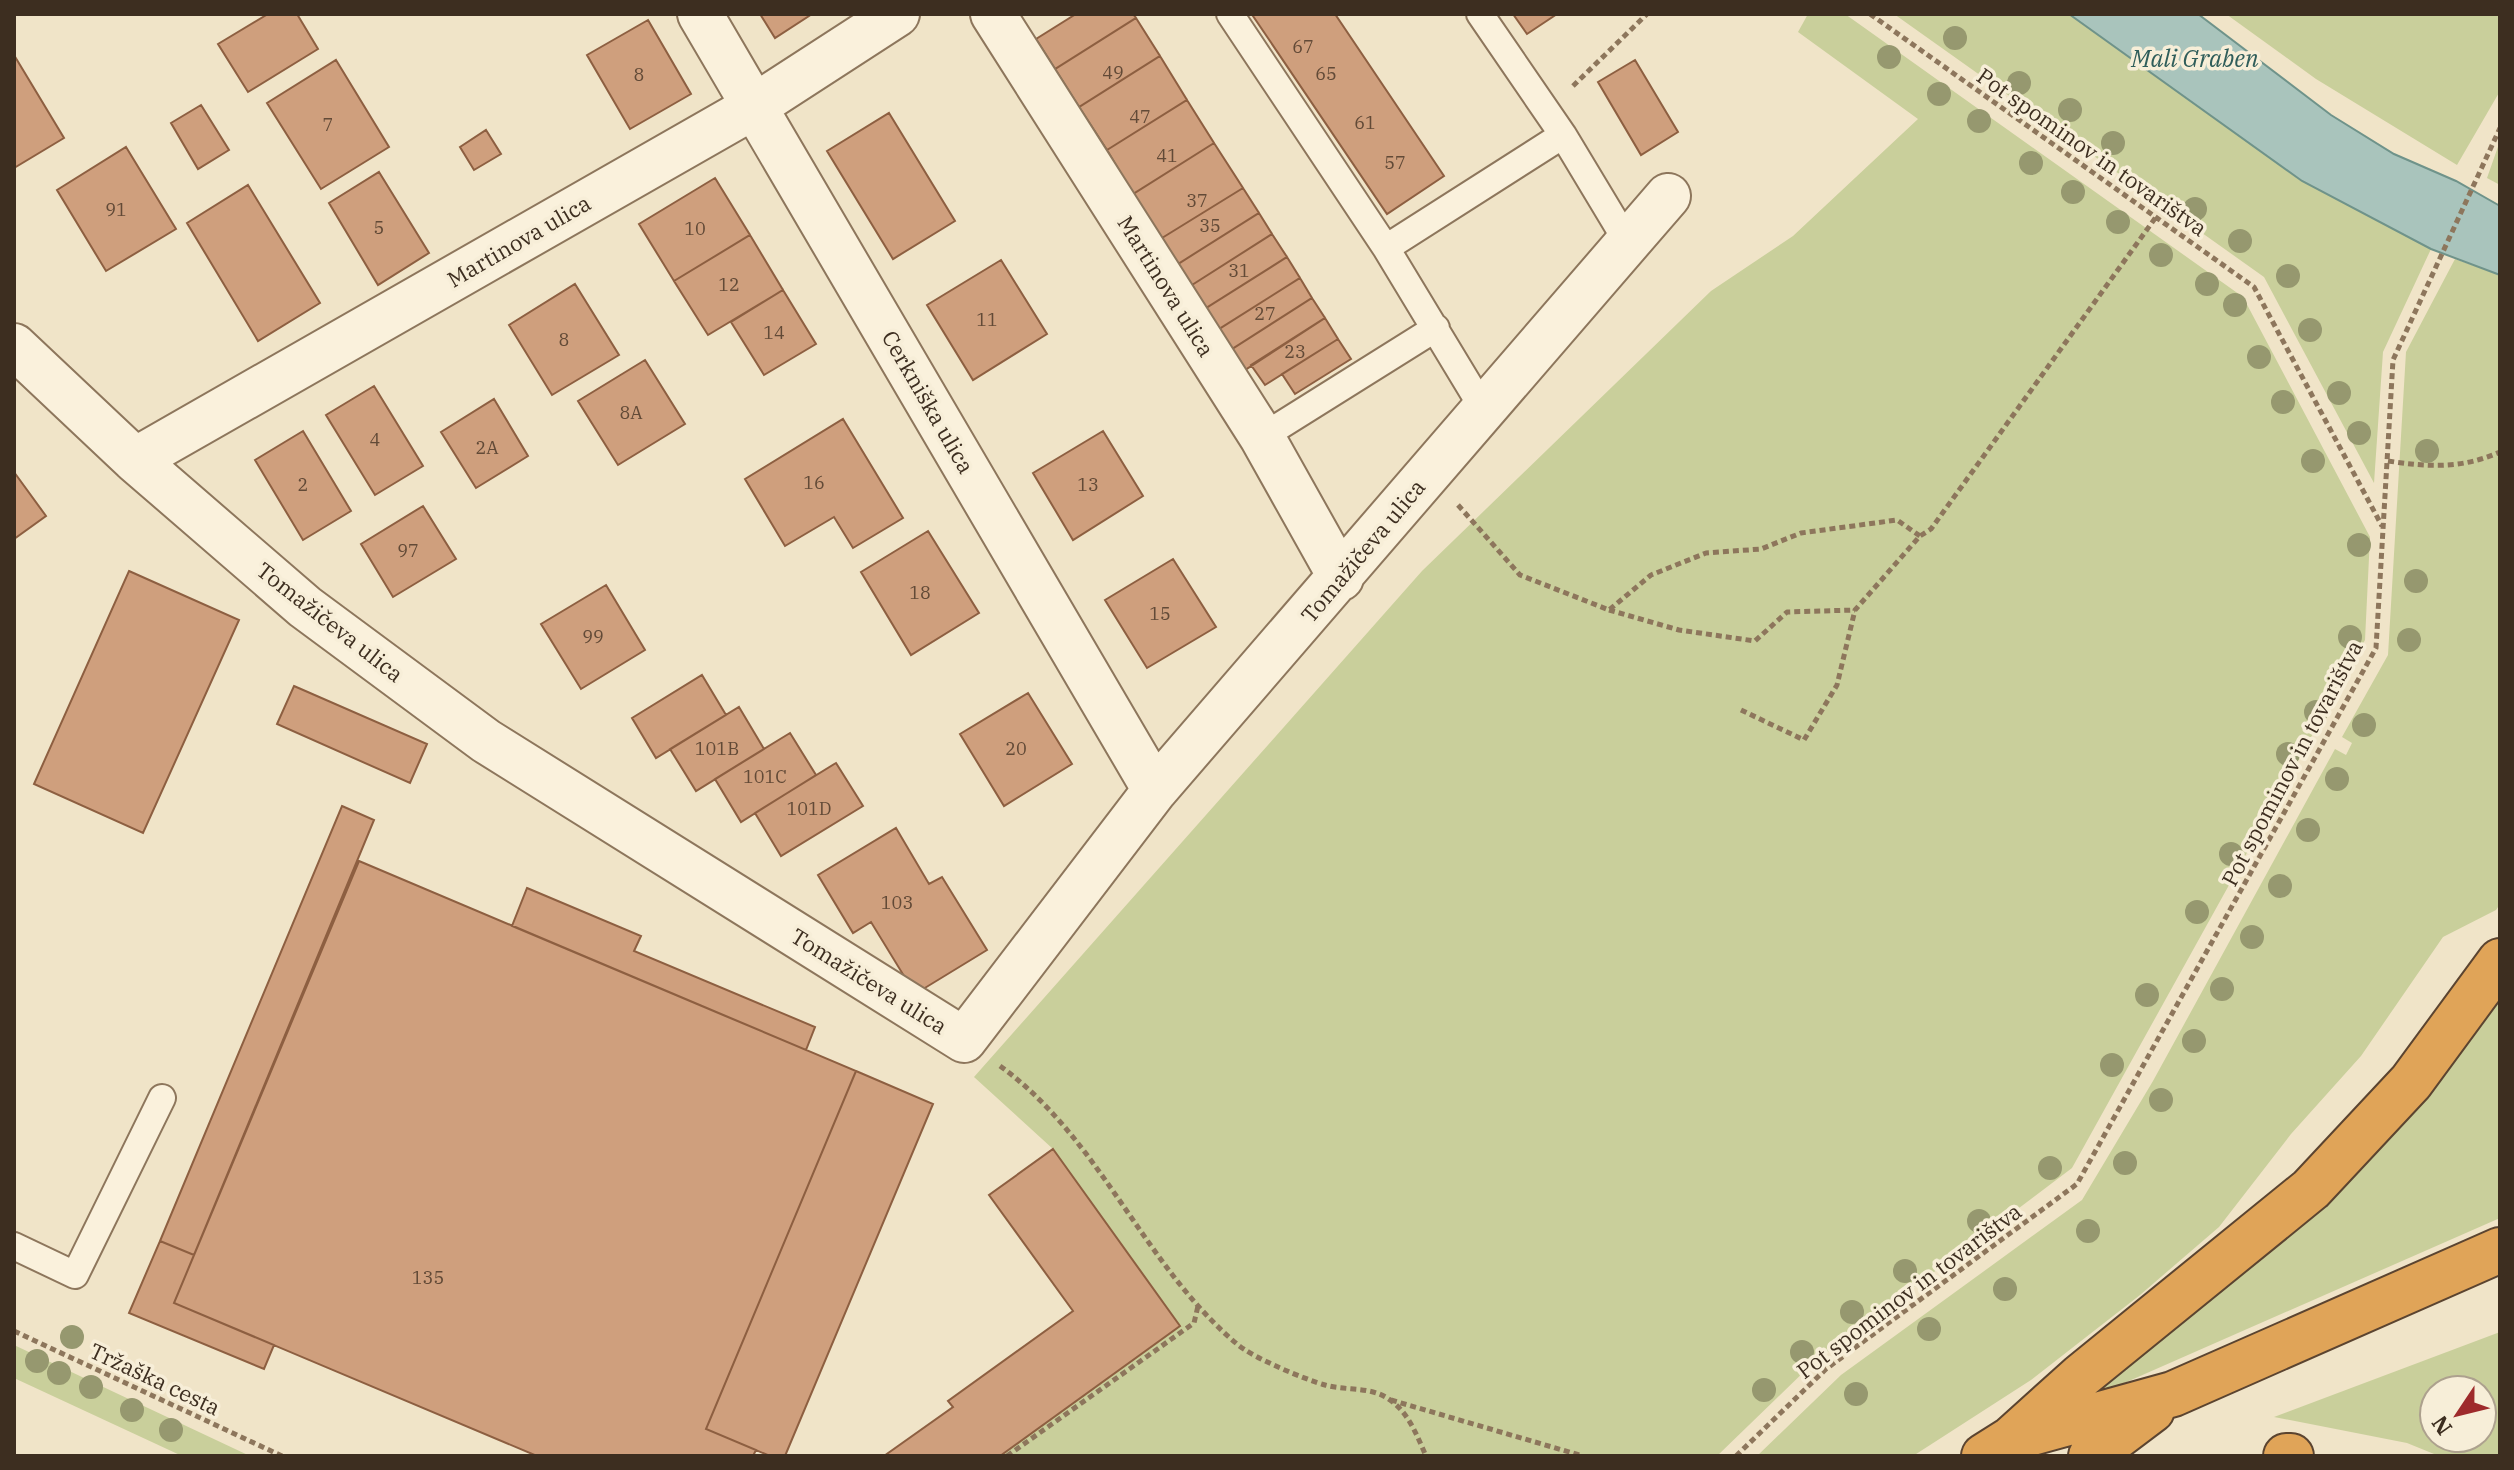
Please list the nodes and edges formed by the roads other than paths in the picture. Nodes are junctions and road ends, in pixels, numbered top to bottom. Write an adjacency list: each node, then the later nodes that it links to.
1 (700, 14): 6 (street, Cerkniška ulica)
2 (897, 14): 6 (street, Martinova ulica)
3 (993, 14): 14 (street, Martinova ulica)
4 (1230, 14): 10 (lane)
5 (1480, 14): 7 (lane)
6 (755, 106): 15 (street, Martinova ulica); 17 (street, Cerkniška ulica)
7 (1563, 135): 9 (lane); 10 (lane)
8 (1668, 196): 9 (street, Tomažičeva ulica)
9 (1628, 243): 13 (street, Tomažičeva ulica)
10 (1386, 248): 11 (lane)
11 (1436, 328): 13 (lane); 14 (lane)
12 (14, 346): 15 (street, Tomažičeva ulica)
13 (1484, 410): 16 (street, Tomažičeva ulica)
14 (1262, 437): 16 (street, Martinova ulica)
15 (135, 460): 17 (street, Tomažičeva ulica)
16 (1341, 578): 17 (street, Tomažičeva ulica)
17 (1155, 790)
18 (2500, 961): 23 (highway)
19 (162, 1098): 20 (lane)
20 (14, 1246)
21 (2500, 1250): 22 (highway)
22 (2173, 1394): 23 (highway); 24 (highway)
23 (1998, 1448)
24 (2091, 1456)

